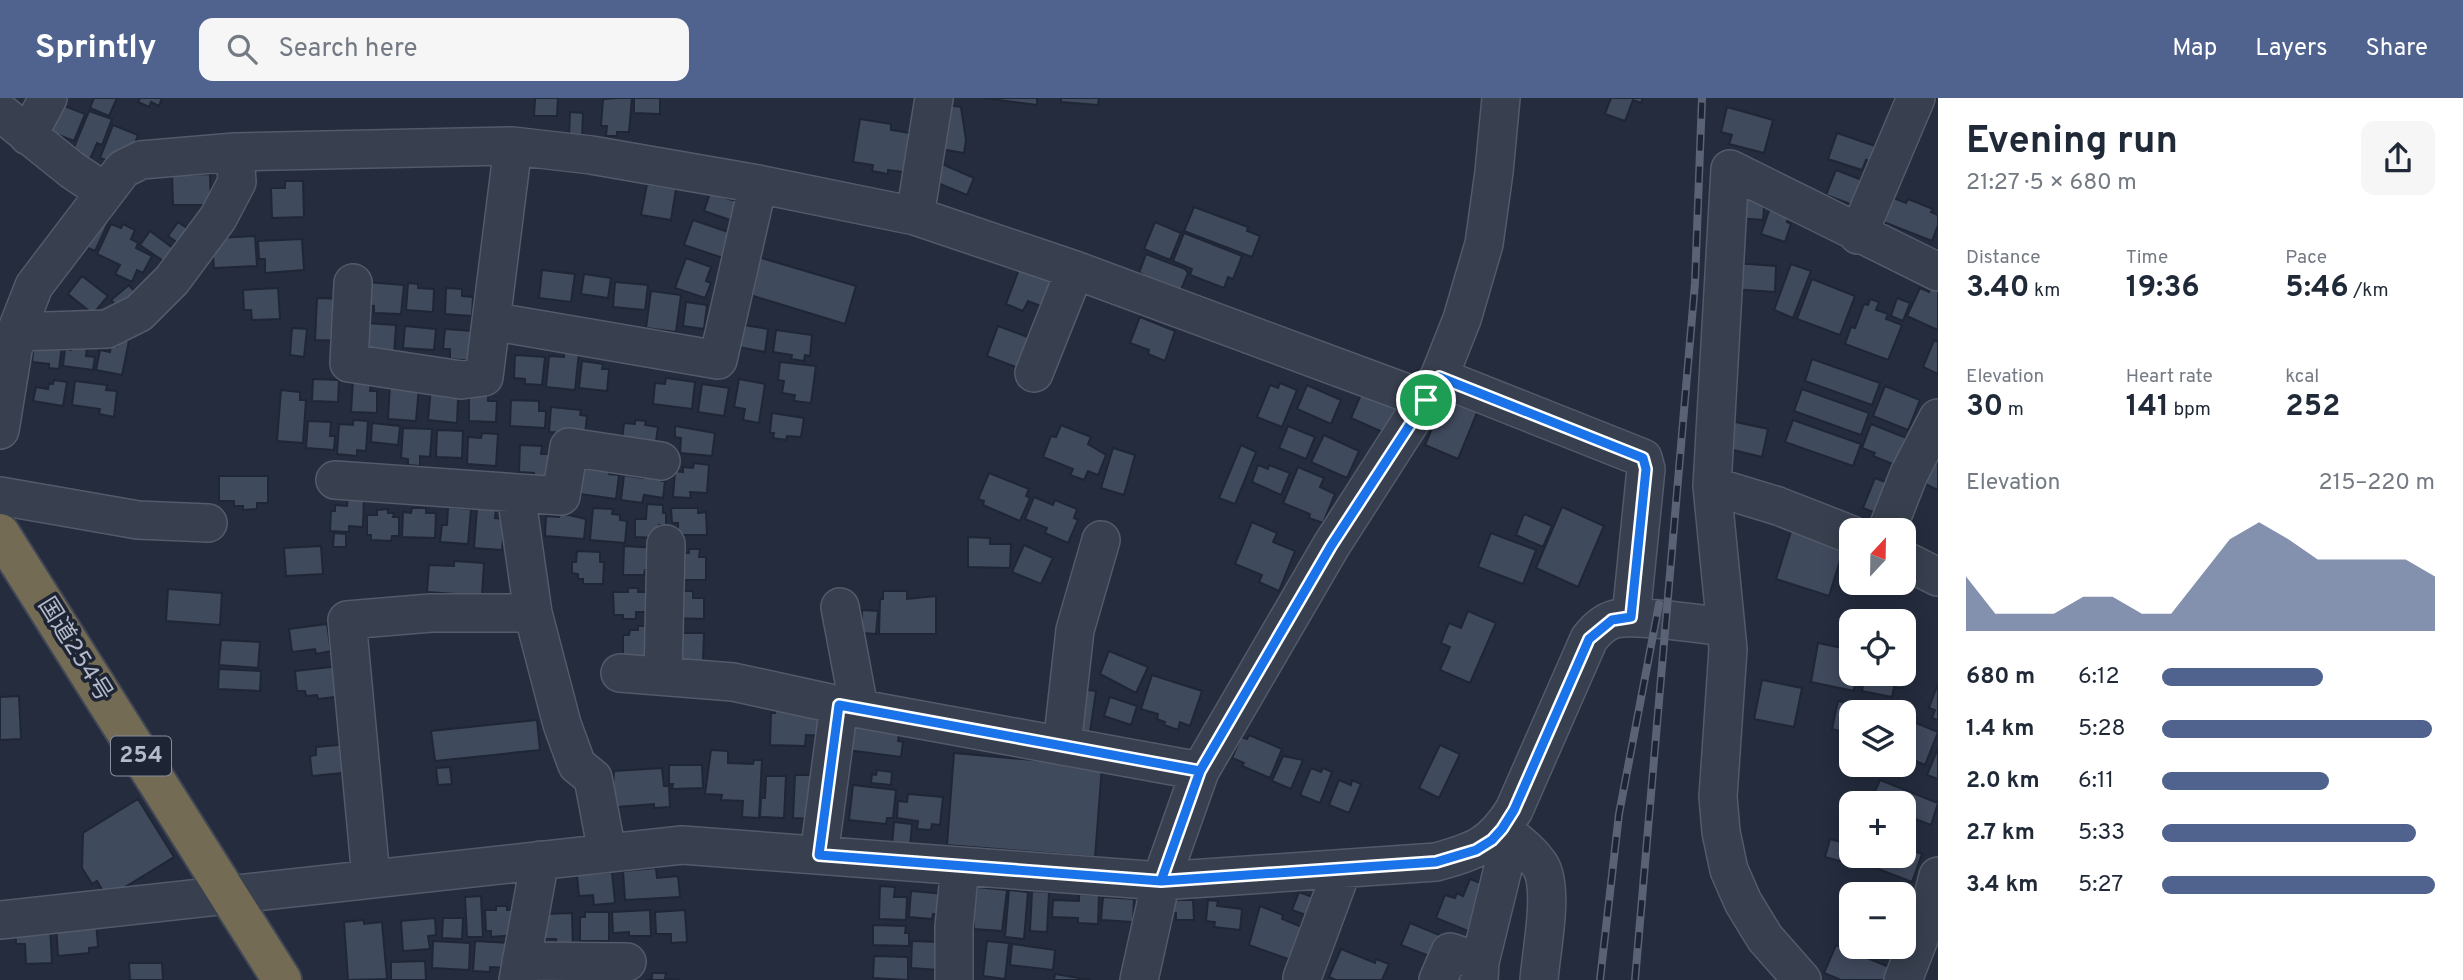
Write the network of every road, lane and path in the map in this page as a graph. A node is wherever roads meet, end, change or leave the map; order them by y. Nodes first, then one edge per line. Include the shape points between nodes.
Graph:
1 (48, 98) edge
2 (934, 98) edge
3 (1501, 98) edge
4 (1917, 98) edge
5 (1938, 103) edge
6 (0, 111) edge
7 (28, 136) junction
8 (513, 146) junction
9 (235, 152) junction
10 (758, 184) junction
11 (104, 192) junction
12 (915, 216) junction
13 (1858, 235) junction
14 (1075, 270) junction
15 (1938, 272) edge
16 (353, 283) dead end
17 (491, 321) junction
18 (16, 332) junction
19 (1034, 373) dead end
20 (1433, 388) junction
21 (1938, 418) edge
22 (0, 430) edge
23 (661, 461) dead end
24 (335, 480) dead end
25 (1712, 486) junction
26 (516, 494) junction
27 (0, 496) edge
28 (1892, 518) edge
29 (208, 523) dead end
30 (1839, 530) edge
31 (0, 533) edge
32 (1101, 540) dead end
33 (666, 544) dead end
34 (1916, 566) edge
35 (1938, 577) edge
36 (841, 607) dead end
37 (533, 613) junction
38 (1631, 617) junction
39 (1725, 627) junction
40 (620, 673) dead end
41 (663, 676) junction
42 (849, 707) junction
43 (1062, 746) junction
44 (1200, 771) junction
45 (1502, 829) junction
46 (607, 852) junction
47 (819, 855) junction
48 (540, 859) junction
49 (960, 866) junction
50 (1342, 870) junction
51 (1938, 876) edge
52 (371, 878) junction
53 (1161, 881) junction
54 (227, 895) junction
55 (0, 920) edge
56 (627, 962) dead end
57 (520, 971) edge
58 (1479, 971) edge
59 (1302, 978) dead end
60 (282, 980) edge
61 (954, 980) edge
62 (1139, 980) edge
63 (1438, 980) edge
64 (1539, 980) edge
65 (1802, 980) edge
66 (1903, 980) edge

1 - 7 street
2 - 12 street
3 - 20 street via 1484,244 1462,319
4 - 5 street
4 - 13 street
6 - 7 street
7 - 11 street
8 - 9 street
8 - 10 street
8 - 17 street
9 - 11 street via 141,160 123,169
9 - 18 street via 237,182 218,218 172,280 139,313 107,329
10 - 12 street
10 - 17 street via 718,360
11 - 18 street via 34,286
12 - 14 street
13 - 15 street
13 - 25 street via 1730,169
14 - 19 street
14 - 20 street
16 - 17 street via 349,363 461,380 484,377
18 - 22 street
20 - 38 street via 1643,458 1646,469
20 - 44 street via 1331,546
21 - 28 street
23 - 26 street via 569,447 561,496
24 - 26 street
25 - 30 street
25 - 39 street
26 - 37 street
27 - 29 street via 138,520
31 - 54 highway, 国道254号 / 254
32 - 43 street via 1075,630
33 - 41 street
34 - 35 street
36 - 42 street
37 - 46 street via 562,724 578,765 593,778
37 - 52 street via 431,613 347,620
38 - 39 street
38 - 45 street via 1612,620 1589,639
39 - 65 street via 1721,832 1743,902 1765,938
40 - 41 street
41 - 42 street via 733,682
42 - 43 street
42 - 47 street
43 - 44 street
44 - 53 street
45 - 50 street via 1476,850 1436,862
45 - 58 street via 1506,856
45 - 64 street via 1530,853 1544,875
46 - 47 street via 682,845
46 - 48 street
47 - 49 street
48 - 52 street
48 - 57 street
49 - 53 street
49 - 61 street
50 - 53 street
50 - 59 street
51 - 66 street
52 - 54 street
53 - 62 street
54 - 55 street
54 - 60 highway, 国道254号 / 254
56 - 57 street
58 - 63 street via 1450,952

